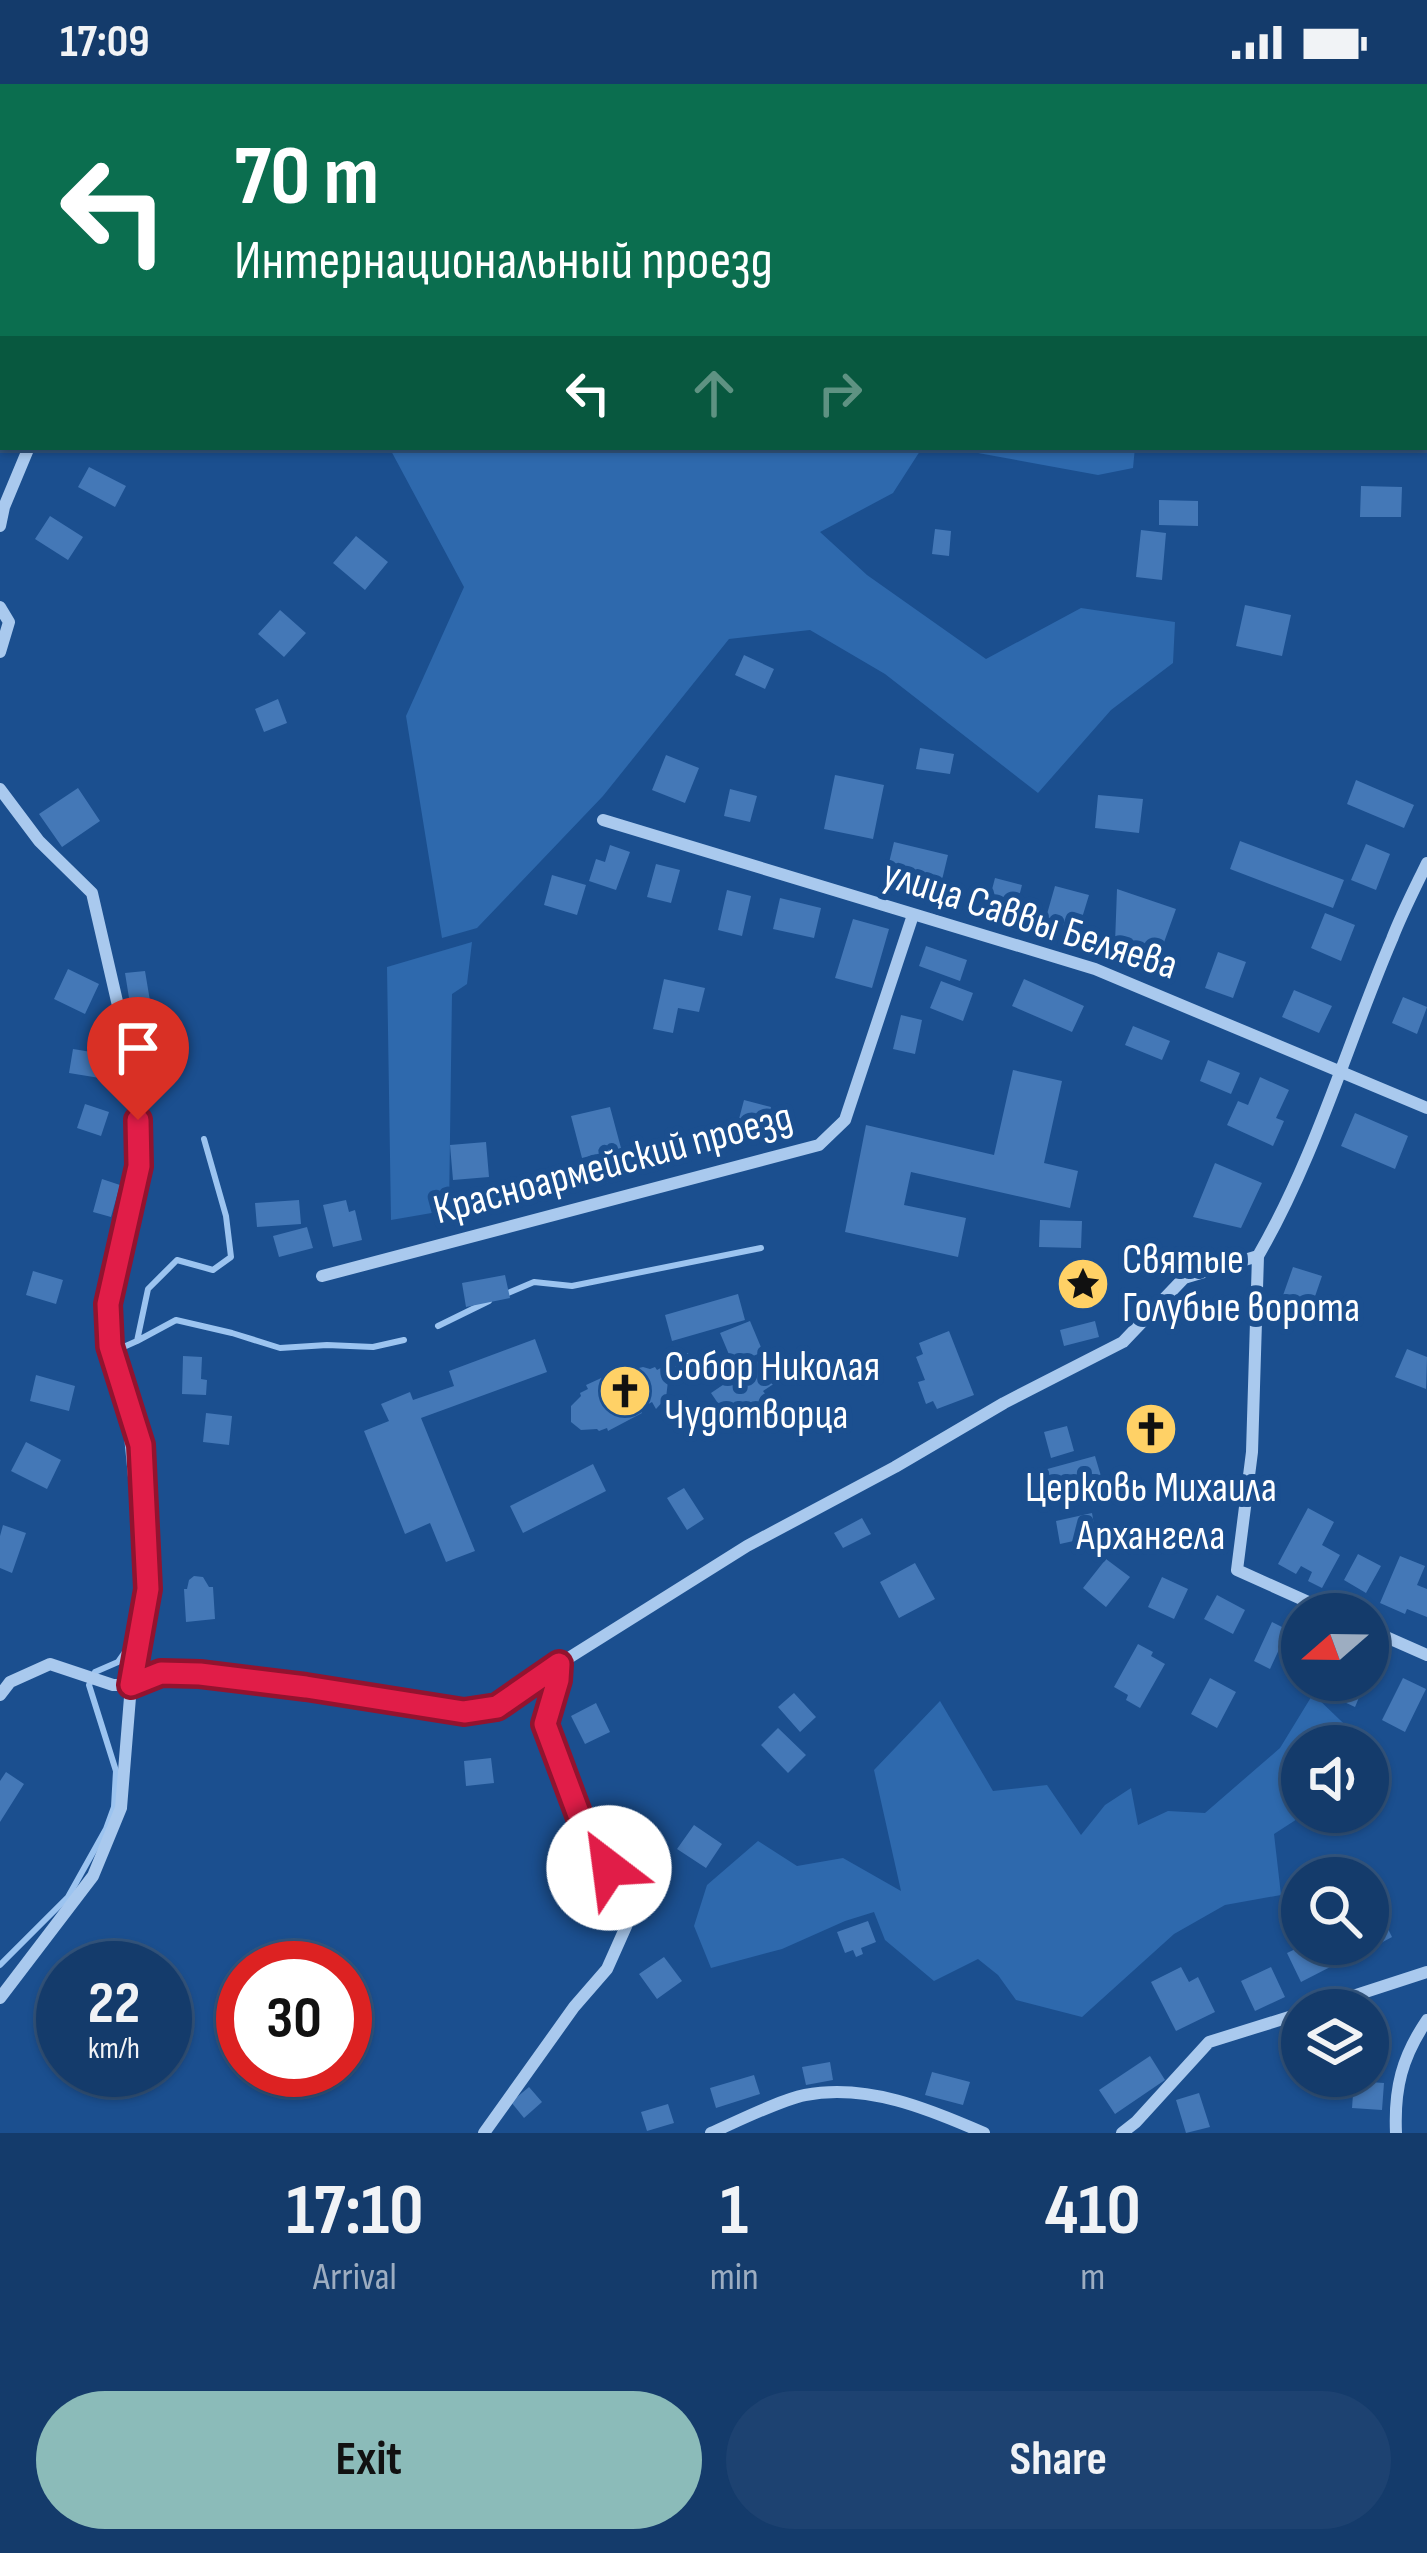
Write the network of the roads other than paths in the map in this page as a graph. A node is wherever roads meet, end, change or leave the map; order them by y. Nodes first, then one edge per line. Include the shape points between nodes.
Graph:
1 (28, 450) edge
2 (0, 526) edge
3 (0, 607) edge
4 (0, 652) edge
5 (0, 789) edge
6 (603, 820) dead end
7 (1427, 862) edge
8 (913, 915) junction
9 (1341, 1072) junction
10 (1427, 1108) edge
11 (1258, 1256) junction
12 (322, 1276) dead end
13 (1288, 1593) edge
14 (1389, 1638) edge
15 (1427, 1655) edge
16 (559, 1664) junction
17 (131, 1685) junction
18 (0, 1695) edge
19 (1427, 1972) edge
20 (1374, 1989) edge
21 (0, 1998) edge
22 (1281, 2019) edge
23 (1427, 2020) edge
24 (484, 2133) edge
25 (711, 2133) edge
26 (984, 2133) edge
27 (1122, 2133) edge
28 (1396, 2133) edge

1 - 2 street
3 - 4 street via 9,622
5 - 17 street via 92,893 134,1075 139,1166 108,1304 110,1346 141,1445 148,1589
6 - 8 street, улица Саввы Беляева
7 - 9 street
8 - 9 street, улица Саввы Беляева via 1096,969
8 - 12 street, Красноармейский проезд via 845,1120 819,1144
9 - 10 street, улица Саввы Беляева
9 - 11 street
11 - 13 street via 1252,1452 1237,1570
11 - 16 street via 1184,1278 1123,1342 747,1546
14 - 15 street
16 - 17 street via 497,1707 464,1712 200,1674 161,1673
16 - 24 street via 545,1724 583,1826 632,1913 607,1969
17 - 18 street via 50,1664
17 - 21 street via 122,1808 93,1876
19 - 20 street
22 - 27 street via 1209,2042
23 - 28 street via 1404,2056
25 - 26 street via 804,2095 858,2092

